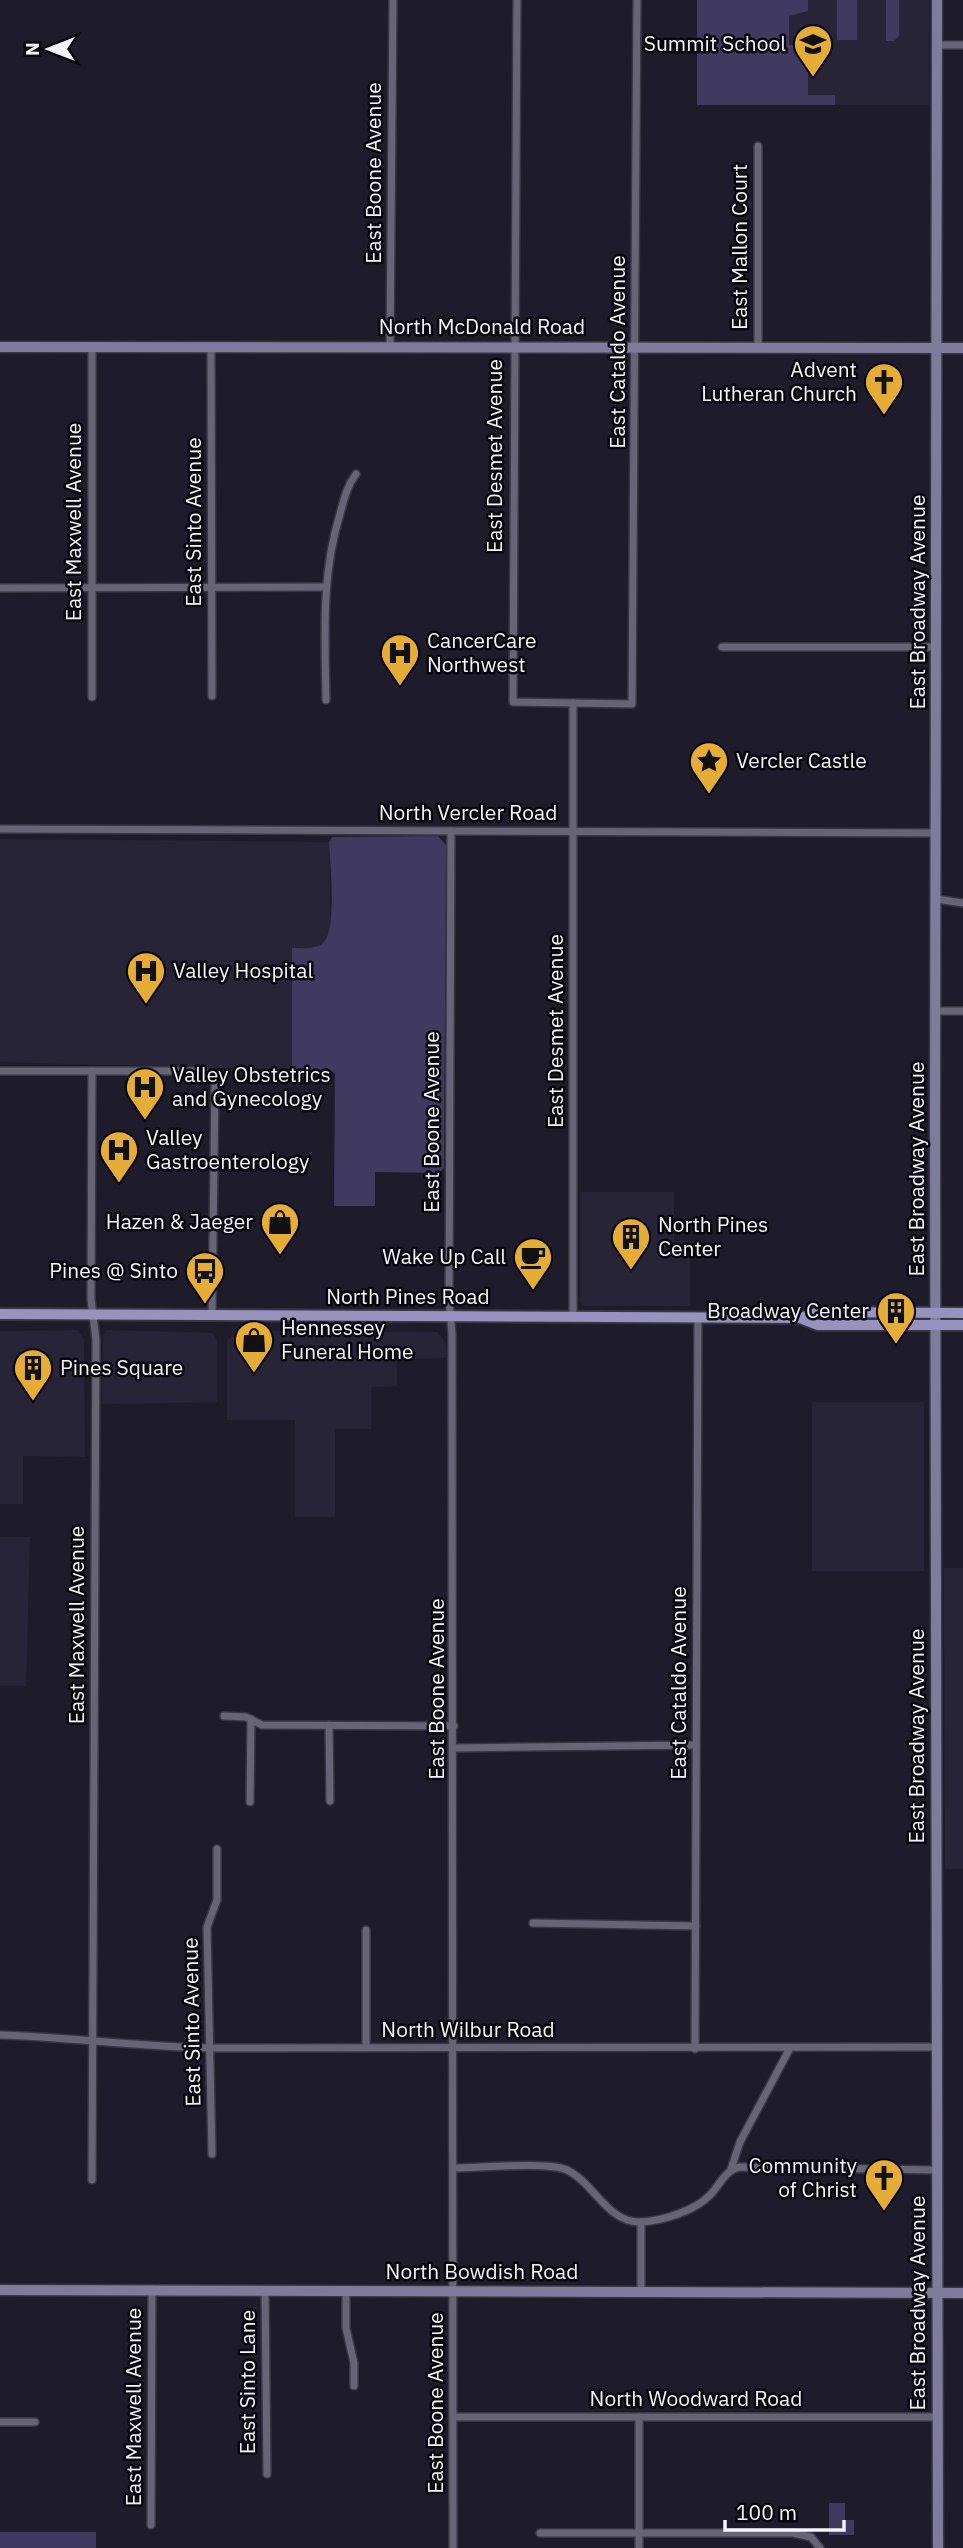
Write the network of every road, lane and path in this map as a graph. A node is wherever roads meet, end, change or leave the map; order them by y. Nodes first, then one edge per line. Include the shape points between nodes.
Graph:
1 (393, 0) edge
2 (517, 0) edge
3 (637, 0) edge
4 (937, 0) edge
5 (937, 45) junction
6 (963, 45) edge
7 (758, 145) dead end
8 (390, 346) junction
9 (637, 346) junction
10 (92, 347) junction
11 (513, 347) junction
12 (0, 348) edge
13 (211, 348) junction
14 (758, 348) junction
15 (937, 348) junction
16 (963, 348) edge
17 (356, 474) dead end
18 (325, 587) junction
19 (92, 588) junction
20 (212, 588) junction
21 (0, 589) edge
22 (722, 647) dead end
23 (937, 647) junction
24 (212, 696) dead end
25 (92, 697) dead end
26 (327, 700) dead end
27 (573, 703) junction
28 (0, 829) edge
29 (573, 830) junction
30 (451, 831) junction
31 (936, 833) junction
32 (936, 899) junction
33 (963, 902) edge
34 (936, 1011) junction
35 (963, 1011) edge
36 (0, 1071) edge
37 (92, 1071) junction
38 (936, 1313) junction
39 (963, 1313) edge
40 (93, 1315) junction
41 (212, 1316) junction
42 (450, 1316) junction
43 (0, 1317) edge
44 (573, 1318) junction
45 (698, 1318) junction
46 (800, 1318) junction
47 (936, 1325) junction
48 (963, 1325) edge
49 (224, 1716) dead end
50 (251, 1719) junction
51 (329, 1725) junction
52 (454, 1726) junction
53 (696, 1745) junction
54 (454, 1748) junction
55 (330, 1801) dead end
56 (250, 1802) dead end
57 (216, 1849) dead end
58 (533, 1923) dead end
59 (695, 1926) junction
60 (366, 1930) dead end
61 (0, 2035) edge
62 (92, 2042) junction
63 (454, 2047) junction
64 (936, 2047) junction
65 (210, 2048) junction
66 (366, 2048) junction
67 (790, 2048) junction
68 (695, 2049) junction
69 (212, 2154) dead end
70 (454, 2168) junction
71 (731, 2169) junction
72 (936, 2170) junction
73 (92, 2180) dead end
74 (641, 2222) junction
75 (152, 2289) junction
76 (0, 2290) edge
77 (265, 2290) junction
78 (346, 2290) junction
79 (454, 2291) junction
80 (641, 2291) junction
81 (936, 2293) junction
82 (963, 2293) edge
83 (354, 2386) dead end
84 (454, 2417) junction
85 (639, 2417) junction
86 (937, 2417) junction
87 (0, 2422) edge
88 (35, 2422) dead end
89 (267, 2474) dead end
90 (151, 2525) dead end
91 (540, 2533) dead end
92 (639, 2533) junction
93 (453, 2548) edge
94 (639, 2548) edge
95 (820, 2548) edge
96 (938, 2548) edge

1 - 8 street, East Boone Avenue
2 - 11 street, East Desmet Avenue
3 - 9 street, East Cataldo Avenue
4 - 5 main road, East Broadway Avenue
5 - 6 street
5 - 15 main road, East Broadway Avenue
7 - 14 street, East Mallon Court
8 - 11 main road, North McDonald Road
8 - 13 main road, North McDonald Road
9 - 11 main road, North McDonald Road
9 - 14 main road, North McDonald Road
9 - 27 street, East Cataldo Avenue via 632,704
10 - 12 main road, North McDonald Road
10 - 13 main road, North McDonald Road
10 - 19 street, East Maxwell Avenue
11 - 27 street, East Desmet Avenue via 513,702
13 - 20 street, East Sinto Avenue
14 - 15 main road, North McDonald Road
15 - 16 main road, North McDonald Road
15 - 23 main road, East Broadway Avenue
17 - 18 street via 333,535
18 - 20 street
18 - 26 street
19 - 20 street
19 - 21 street
19 - 25 street, East Maxwell Avenue
20 - 24 street, East Sinto Avenue
22 - 23 street
23 - 31 main road, East Broadway Avenue
27 - 29 street, East Desmet Avenue
28 - 30 street, North Vercler Road
29 - 30 street, North Vercler Road
29 - 31 street, North Vercler Road
29 - 44 street, East Desmet Avenue
30 - 42 street, East Boone Avenue
31 - 32 main road, East Broadway Avenue
32 - 33 street
32 - 34 main road, East Broadway Avenue
34 - 35 street
34 - 38 main road, East Broadway Avenue
36 - 37 street
37 - 40 street, East Maxwell Avenue
37 - 41 street via 201,1071 210,1074 215,1084
38 - 39 main road, North Pines Road
38 - 46 main road, North Pines Road via 819,1312
38 - 47 main road, East Broadway Avenue
40 - 41 main road, North Pines Road
40 - 43 main road, North Pines Road
40 - 62 street, East Maxwell Avenue
41 - 42 main road, North Pines Road
42 - 44 main road, North Pines Road
42 - 52 street, East Boone Avenue
44 - 45 main road, North Pines Road
45 - 46 main road, North Pines Road
45 - 53 street, East Cataldo Avenue
46 - 47 main road, North Pines Road via 818,1325
47 - 48 main road, North Pines Road
47 - 64 main road, East Broadway Avenue
49 - 50 street
50 - 51 street via 262,1725
50 - 56 street
51 - 52 street
51 - 55 street
52 - 54 street, East Boone Avenue
53 - 54 street
53 - 59 street, East Cataldo Avenue
54 - 63 street, East Boone Avenue
57 - 65 street, East Sinto Avenue via 217,1900 207,1927
58 - 59 street
59 - 68 street, East Cataldo Avenue
60 - 66 street
61 - 62 street, North Wilbur Road
62 - 65 street, North Wilbur Road
62 - 73 street, East Maxwell Avenue
63 - 66 street, North Wilbur Road
63 - 68 street, North Wilbur Road
63 - 70 street, East Boone Avenue
64 - 67 street, North Wilbur Road
64 - 72 main road, East Broadway Avenue
65 - 66 street, North Wilbur Road
65 - 69 street, East Sinto Avenue
67 - 68 street, North Wilbur Road
67 - 71 street via 740,2142
70 - 74 street via 558,2167 575,2175 622,2218
70 - 79 street, East Boone Avenue
71 - 72 street
71 - 74 street via 709,2197 682,2212
72 - 81 main road, East Broadway Avenue
74 - 80 street
75 - 76 main road, North Bowdish Road
75 - 77 main road, North Bowdish Road
75 - 90 street, East Maxwell Avenue
77 - 78 main road, North Bowdish Road
77 - 89 street, East Sinto Lane
78 - 79 main road, North Bowdish Road
78 - 83 street
79 - 80 main road, North Bowdish Road
79 - 84 street, East Boone Avenue
80 - 81 main road, North Bowdish Road
81 - 82 main road, North Bowdish Road
81 - 86 main road, East Broadway Avenue
84 - 85 street, North Woodward Road
84 - 93 street, East Boone Avenue
85 - 86 street, North Woodward Road
85 - 92 street
86 - 96 main road, East Broadway Avenue
87 - 88 street
91 - 92 street
92 - 94 street
92 - 95 street via 793,2533 811,2537

